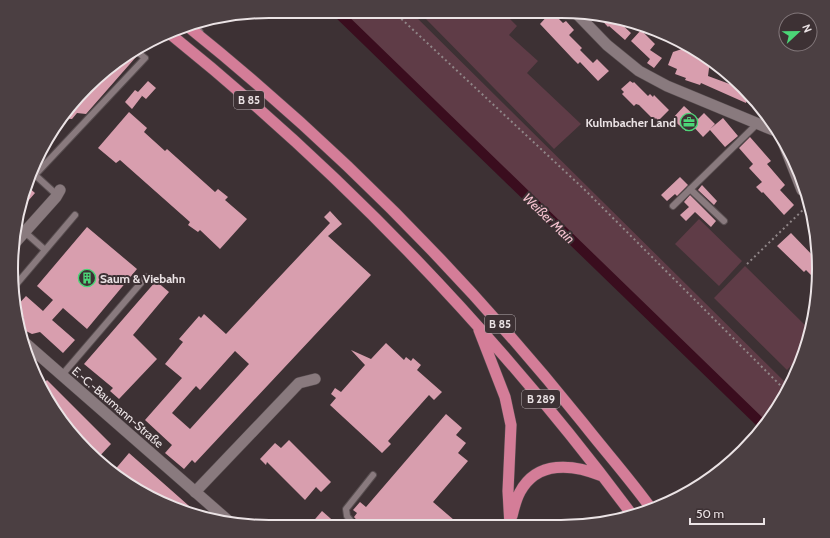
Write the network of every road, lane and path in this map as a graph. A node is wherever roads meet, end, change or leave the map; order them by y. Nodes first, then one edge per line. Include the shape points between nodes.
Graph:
1 (400, 18) edge
2 (582, 19) edge
3 (198, 29) edge
4 (192, 30) edge
5 (174, 37) edge
6 (205, 40) junction
7 (140, 54) edge
8 (758, 123) junction
9 (768, 128) edge
10 (37, 173) edge
11 (36, 176) edge
12 (690, 189) junction
13 (58, 192) joint
14 (673, 206) dead end
15 (804, 209) edge
16 (75, 215) dead end
17 (724, 221) dead end
18 (21, 229) edge
19 (45, 250) junction
20 (747, 264) dead end
21 (146, 277) dead end
22 (19, 281) edge
23 (476, 322) junction
24 (30, 348) edge
25 (62, 375) junction
26 (315, 379) dead end
27 (782, 387) edge
28 (373, 475) dead end
29 (604, 477) junction
30 (195, 492) junction
31 (648, 505) edge
32 (629, 510) edge
33 (222, 515) edge
34 (350, 520) edge
35 (509, 520) edge
36 (511, 520) edge

1 - 27 path via 586,191
2 - 8 street via 607,45 640,71 667,86
3 - 6 lane
4 - 6 highway, B 85
5 - 23 highway, B 85 via 326,170 405,247
6 - 31 highway, B 85 via 335,154 408,224 535,362
7 - 10 lane via 145,58
8 - 9 street
8 - 12 lane
11 - 13 lane
12 - 14 lane
12 - 17 lane
13 - 18 street
15 - 20 path
16 - 19 lane
18 - 19 lane
19 - 22 lane
21 - 25 lane
23 - 29 highway, B 289
23 - 35 highway via 505,397 511,425
24 - 25 street, E.-C.-Baumann-Straße
25 - 30 street, E.-C.-Baumann-Straße
26 - 30 street via 299,383
28 - 34 lane via 346,509
29 - 32 highway, B 289
29 - 36 highway via 570,466 553,467 536,474 519,493
30 - 33 street, E.-C.-Baumann-Straße

